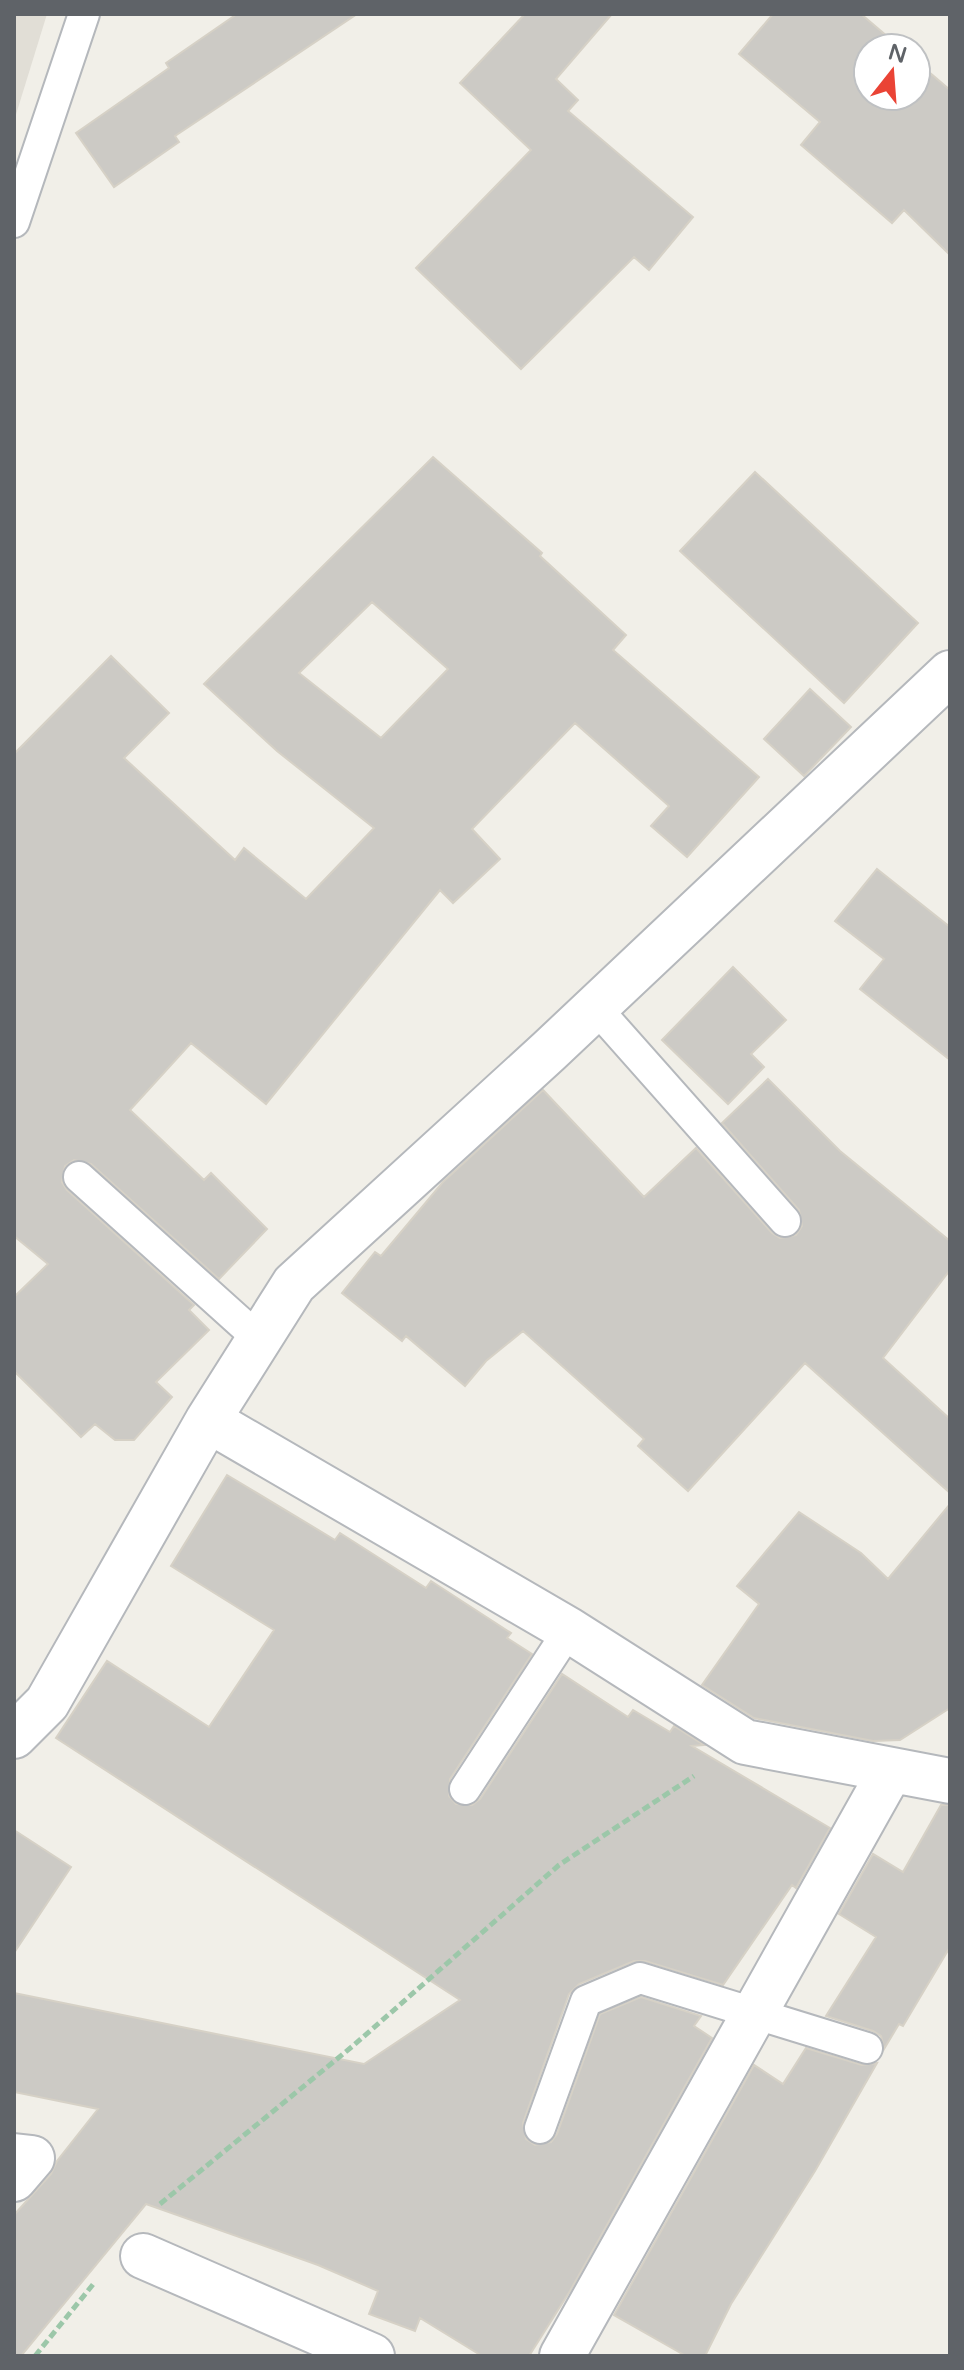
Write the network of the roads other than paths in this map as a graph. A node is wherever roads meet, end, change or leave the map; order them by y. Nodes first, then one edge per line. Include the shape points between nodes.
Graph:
1 (84, 14) edge
2 (14, 222) edge
3 (950, 673) edge
4 (596, 1008) junction
5 (79, 1177) dead end
6 (785, 1221) dead end
7 (259, 1339) junction
8 (208, 1420) junction
9 (569, 1630) junction
10 (14, 1736) edge
11 (891, 1770) junction
12 (950, 1781) edge
13 (465, 1789) dead end
14 (755, 2012) junction
15 (867, 2048) dead end
16 (540, 2128) dead end
17 (14, 2156) edge
18 (14, 2179) edge
19 (124, 2262) road end
20 (372, 2356) edge
21 (562, 2356) edge

1 - 2 lane
3 - 4 street
4 - 6 lane
4 - 7 street via 294,1284
5 - 7 lane
7 - 8 street
8 - 9 street
8 - 10 street via 47,1703
9 - 11 street via 745,1742
9 - 13 lane
11 - 12 street
11 - 14 street
14 - 15 lane
14 - 16 lane via 640,1978 586,2001
14 - 21 street
17 - 18 street via 32,2158
19 - 20 street

